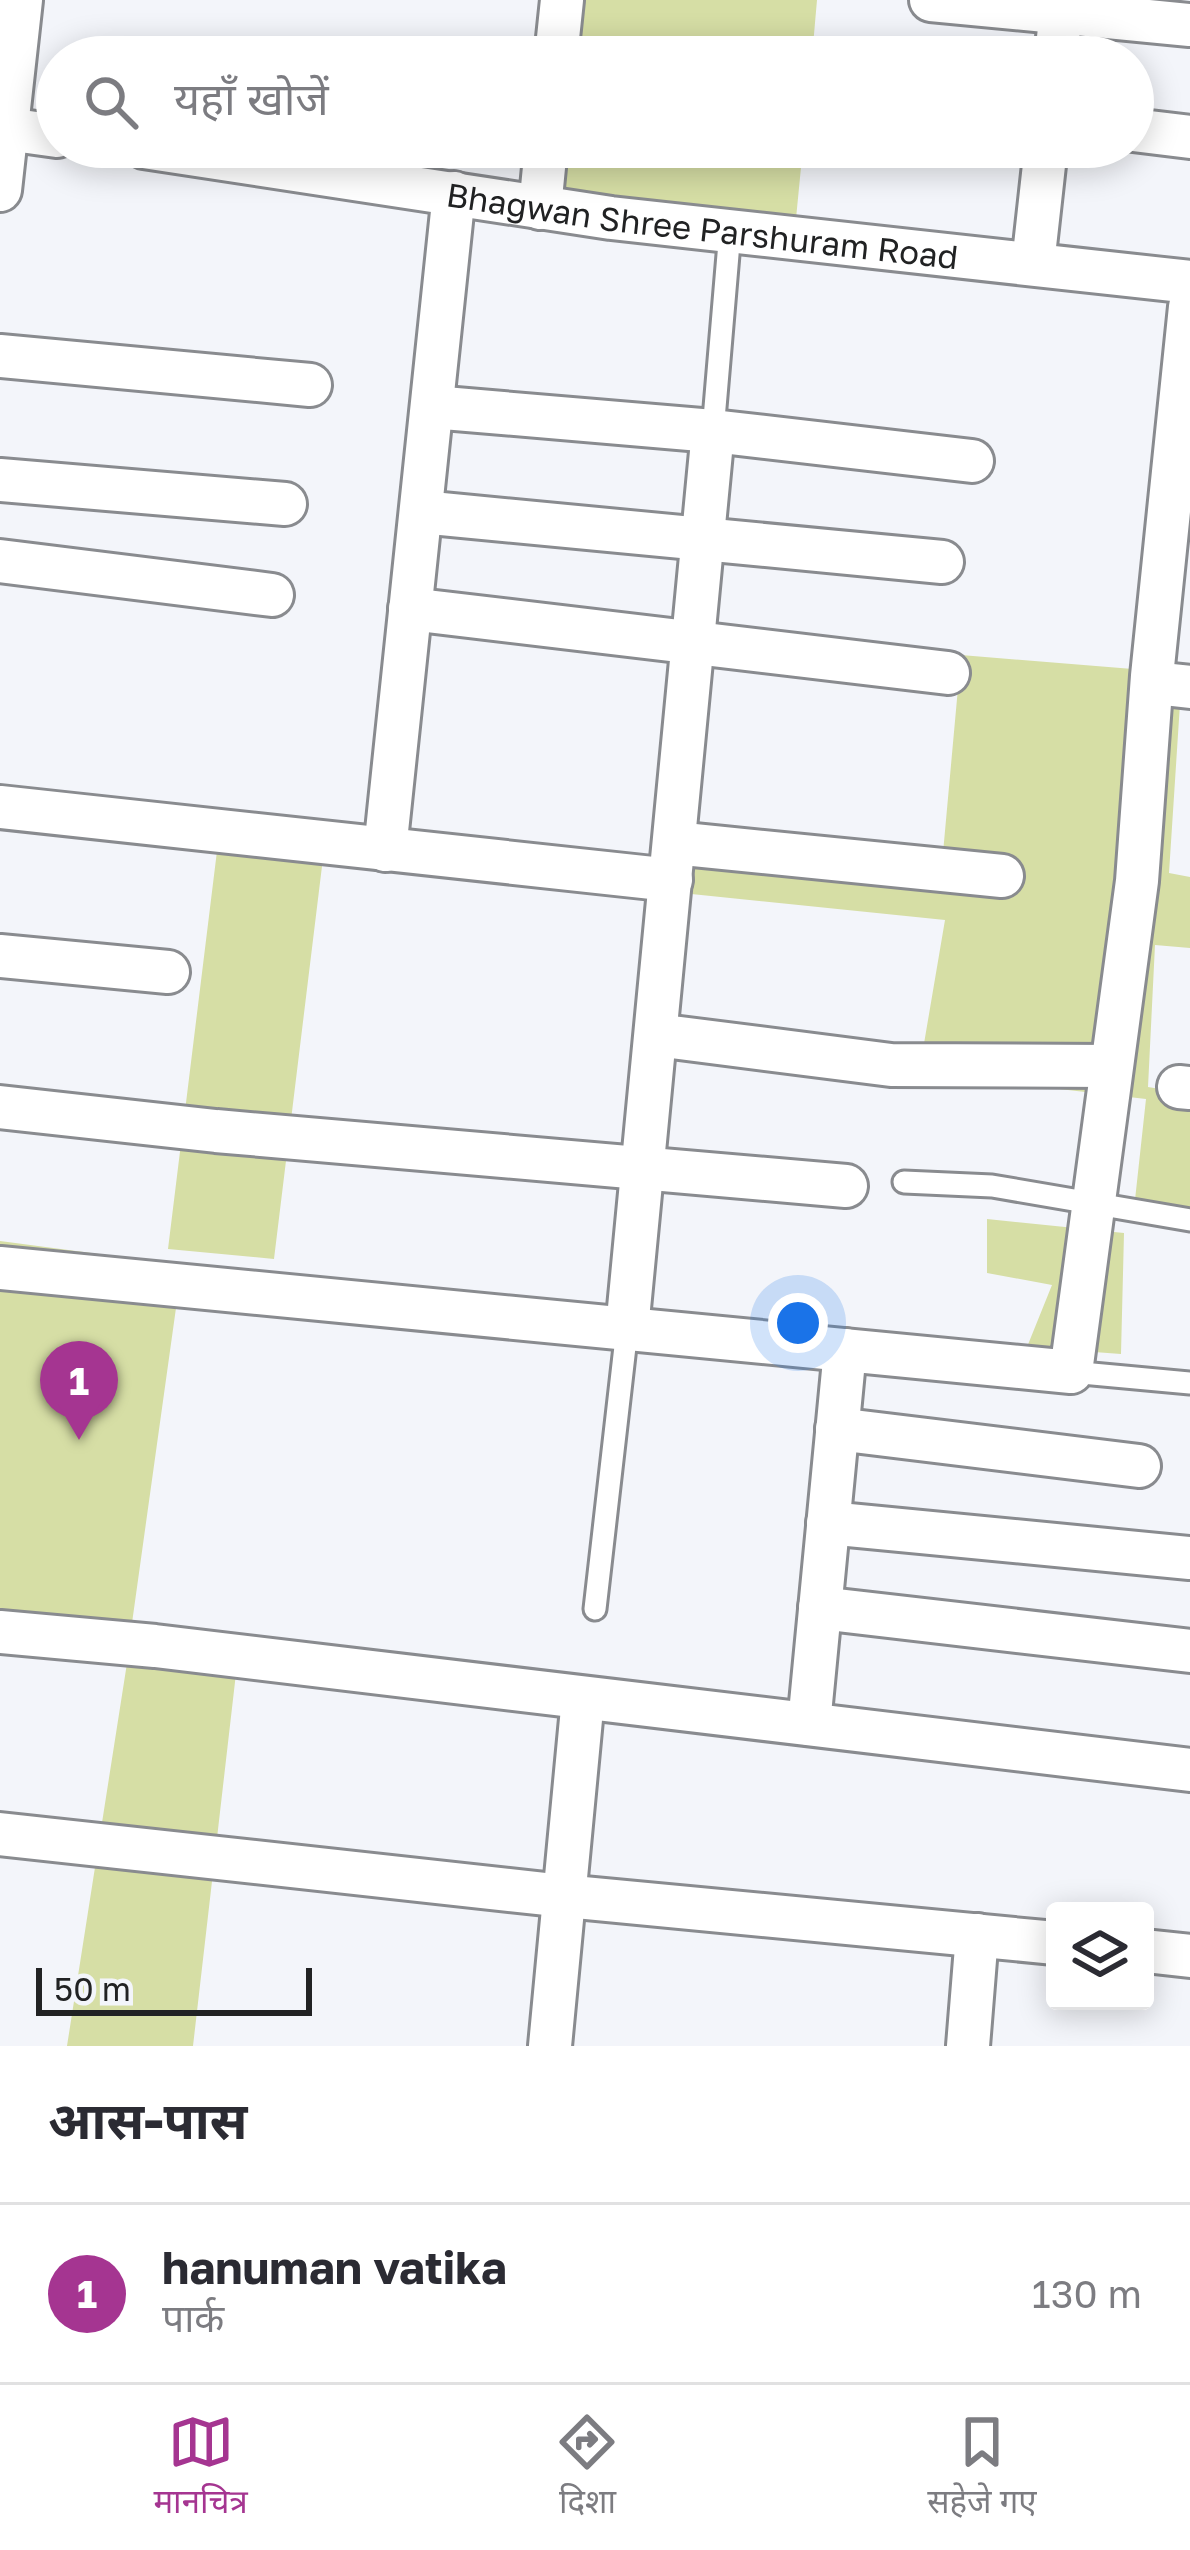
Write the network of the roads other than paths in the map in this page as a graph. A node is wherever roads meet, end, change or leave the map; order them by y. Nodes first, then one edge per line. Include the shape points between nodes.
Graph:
1 (21, 0) edge
2 (562, 0) edge
3 (931, 0) edge
4 (1061, 6) edge
5 (1190, 25) edge
6 (558, 36) edge
7 (1058, 36) edge
8 (4, 129) edge
9 (36, 133) edge
10 (1154, 133) edge
11 (1190, 137) edge
12 (286, 168) edge
13 (545, 168) edge
14 (1044, 168) edge
15 (0, 190) edge
16 (454, 193) junction
17 (540, 208) junction
18 (730, 231) junction
19 (1033, 264) junction
20 (1190, 282) edge
21 (1190, 308) edge
22 (0, 356) edge
23 (310, 385) dead end
24 (432, 407) junction
25 (713, 431) junction
26 (972, 461) dead end
27 (0, 480) edge
28 (1181, 487) edge
29 (285, 503) dead end
30 (421, 512) junction
31 (702, 542) junction
32 (0, 561) edge
33 (941, 562) dead end
34 (272, 595) dead end
35 (410, 609) junction
36 (693, 643) junction
37 (948, 673) dead end
38 (1172, 685) edge
39 (0, 808) edge
40 (386, 850) junction
41 (672, 861) junction
42 (1002, 876) dead end
43 (0, 956) edge
44 (168, 972) dead end
45 (656, 1035) junction
46 (1111, 1066) junction
47 (0, 1107) edge
48 (644, 1169) junction
49 (904, 1182) dead end
50 (846, 1186) dead end
51 (1092, 1206) junction
52 (1190, 1220) edge
53 (0, 1268) edge
54 (627, 1329) junction
55 (844, 1350) junction
56 (1071, 1372) junction
57 (1190, 1384) edge
58 (837, 1429) junction
59 (1139, 1466) dead end
60 (828, 1523) junction
61 (1190, 1558) edge
62 (820, 1608) junction
63 (595, 1609) dead end
64 (0, 1632) edge
65 (1190, 1651) edge
66 (583, 1698) junction
67 (809, 1724) junction
68 (1190, 1770) edge
69 (0, 1834) edge
70 (564, 1896) junction
71 (977, 1935) junction
72 (1046, 1942) edge
73 (1154, 1953) edge
74 (1190, 1956) edge
75 (550, 2046) edge
76 (968, 2046) edge

1 - 8 street
2 - 6 street
3 - 4 street
4 - 5 street
4 - 7 street
8 - 9 street
8 - 15 street
10 - 11 street
12 - 16 street, Bhagwan Shree Parshuram Road
13 - 17 street
14 - 19 street
16 - 17 street, Bhagwan Shree Parshuram Road
16 - 24 street
17 - 18 street, Bhagwan Shree Parshuram Road
18 - 19 street, Bhagwan Shree Parshuram Road
18 - 25 lane
19 - 20 street, Bhagwan Shree Parshuram Road
21 - 28 street
22 - 23 street
24 - 25 street
24 - 30 street
25 - 26 street
25 - 31 street
27 - 29 street
28 - 38 street
30 - 31 street
30 - 35 street
31 - 33 street
31 - 36 street
32 - 34 street
35 - 36 street
35 - 40 street
36 - 37 street
36 - 41 street
38 - 46 street
39 - 40 street
40 - 41 street
41 - 42 street
41 - 45 street
43 - 44 street
45 - 46 street via 891,1065
45 - 48 street
46 - 51 street
47 - 48 street
48 - 50 street
48 - 54 street
49 - 51 lane via 992,1186
51 - 52 lane
51 - 56 street
53 - 54 street
54 - 55 street
54 - 63 lane
55 - 56 street
55 - 58 street
56 - 57 lane
58 - 59 street
58 - 60 street
60 - 61 street
60 - 62 street
62 - 65 street
62 - 67 street
64 - 66 street
66 - 67 street
66 - 70 street
67 - 68 street
69 - 70 street
70 - 71 street
70 - 75 street
71 - 72 street
71 - 76 street
73 - 74 street

